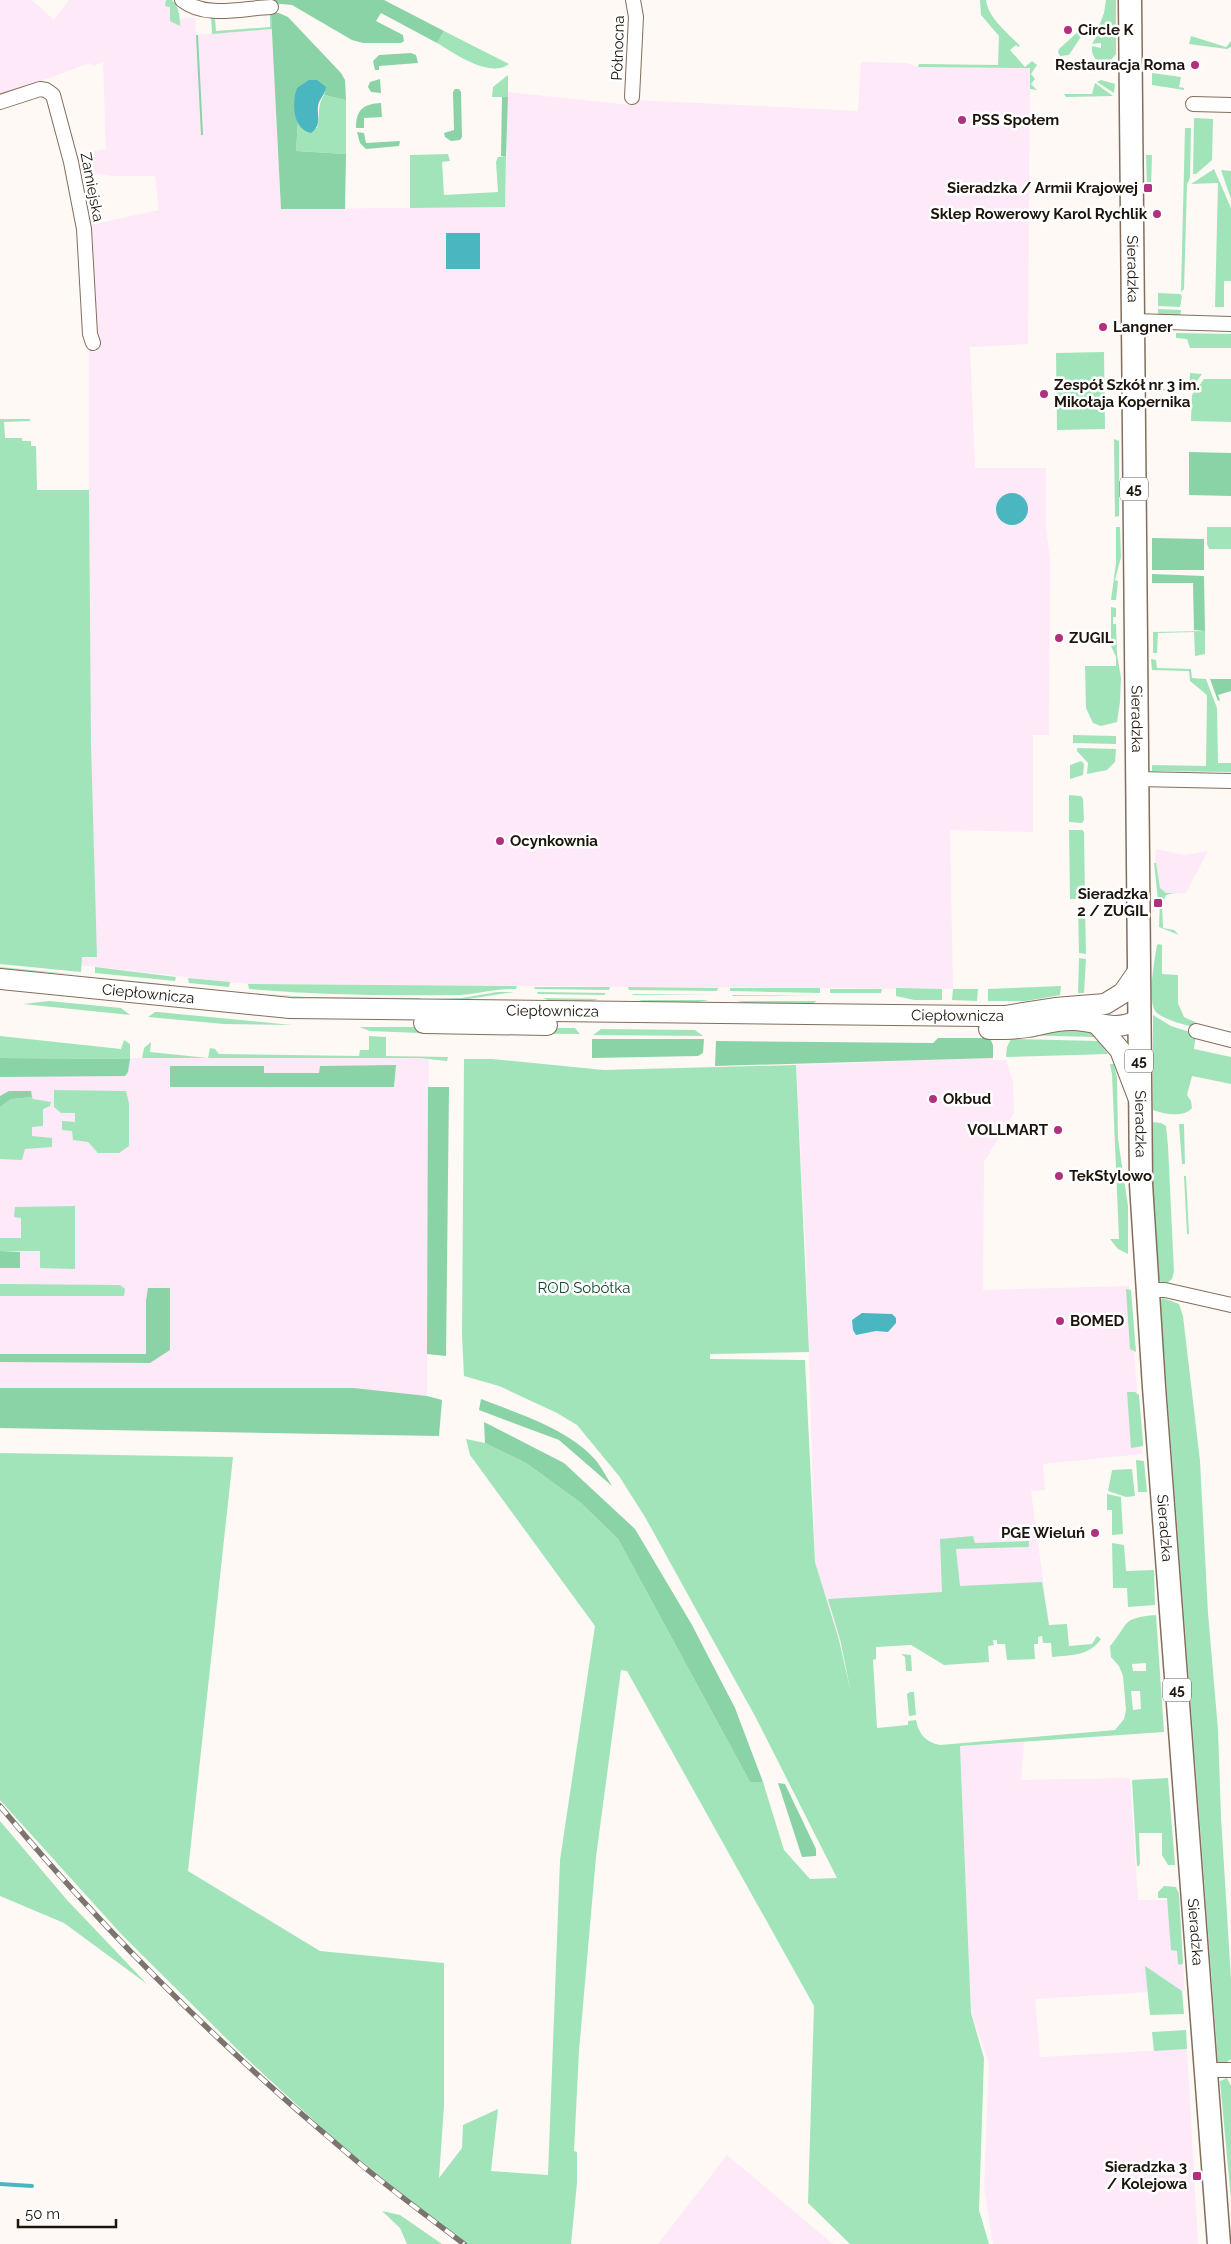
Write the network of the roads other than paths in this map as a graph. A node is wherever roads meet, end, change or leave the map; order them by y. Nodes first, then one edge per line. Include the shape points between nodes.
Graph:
1 (182, 0) edge
2 (633, 0) edge
3 (1130, 0) edge
4 (271, 7) dead end
5 (632, 97) dead end
6 (0, 102) edge
7 (1193, 104) dead end
8 (1231, 105) edge
9 (1132, 321) junction
10 (1231, 324) edge
11 (93, 343) dead end
12 (1137, 779) junction
13 (1231, 781) edge
14 (1139, 970) junction
15 (0, 978) edge
16 (0, 992) edge
17 (1105, 1004) junction
18 (1139, 1020) junction
19 (1098, 1025) junction
20 (1196, 1031) dead end
21 (1231, 1040) edge
22 (1139, 1101) junction
23 (1147, 1290) junction
24 (1231, 1305) edge
25 (1207, 2070) junction
26 (1231, 2070) edge
27 (1219, 2244) edge

1 - 4 street via 205,11
2 - 5 street, Północna via 636,17
3 - 9 main road, Sieradzka / 45
6 - 11 street, Zamiejska via 40,89 53,95 84,229
7 - 8 street
9 - 10 street
9 - 12 main road, Sieradzka / 45
12 - 13 street
12 - 14 main road, Sieradzka / 45
14 - 17 main road via 1122,994
14 - 18 main road, Sieradzka / 45
15 - 17 main road, Ciepłownicza via 262,1006 313,1008 1005,1016
16 - 19 main road, Ciepłownicza via 309,1022 999,1029 1065,1020
17 - 18 main road, Ciepłownicza
18 - 19 main road, Ciepłownicza via 1121,1026
18 - 22 main road, Sieradzka / 45
19 - 22 main road via 1120,1050
20 - 21 street
22 - 23 main road, Sieradzka / 45
23 - 24 street via 1165,1290
23 - 25 main road, Sieradzka / 45
25 - 26 street
25 - 27 main road, Sieradzka / 45

